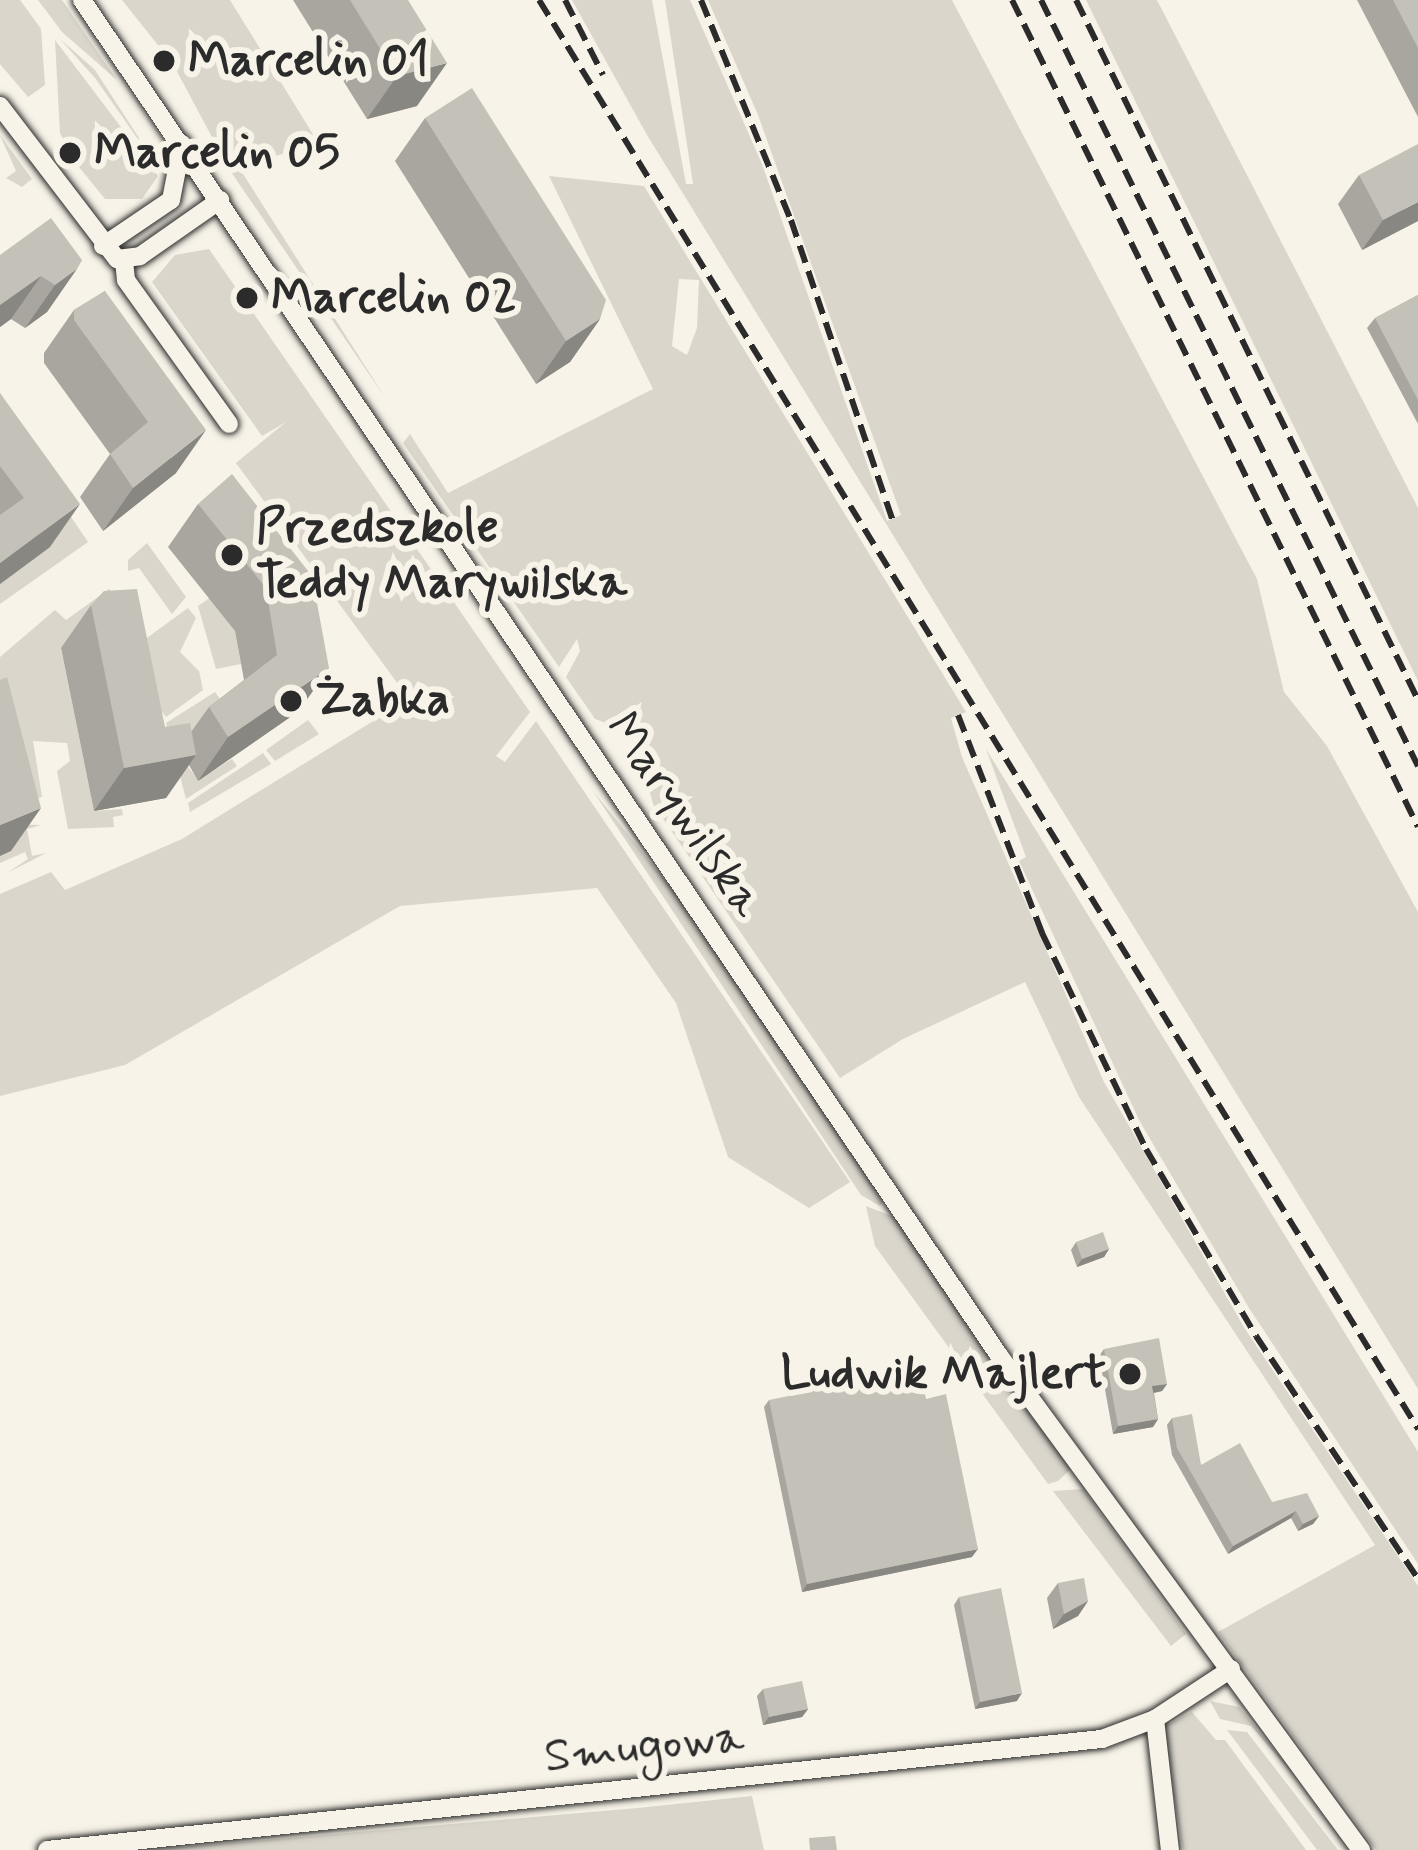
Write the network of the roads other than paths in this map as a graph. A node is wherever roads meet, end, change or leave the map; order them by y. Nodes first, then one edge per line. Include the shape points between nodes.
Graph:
1 (82, 0) edge
2 (0, 106) edge
3 (182, 144) junction
4 (220, 200) junction
5 (104, 246) junction
6 (124, 261) junction
7 (229, 424) dead end
8 (1231, 1669) junction
9 (1155, 1720) junction
10 (47, 1850) edge
11 (1170, 1850) edge
12 (1361, 1850) edge

1 - 3 street, Marywilska
2 - 5 street
3 - 4 street, Marywilska
3 - 5 street via 171,200
4 - 6 street
4 - 8 street, Marywilska via 998,1354
5 - 6 street
6 - 7 street via 126,280
8 - 9 street, Smugowa
8 - 12 street, Marywilska
9 - 10 street, Smugowa via 1102,1738
9 - 11 street

